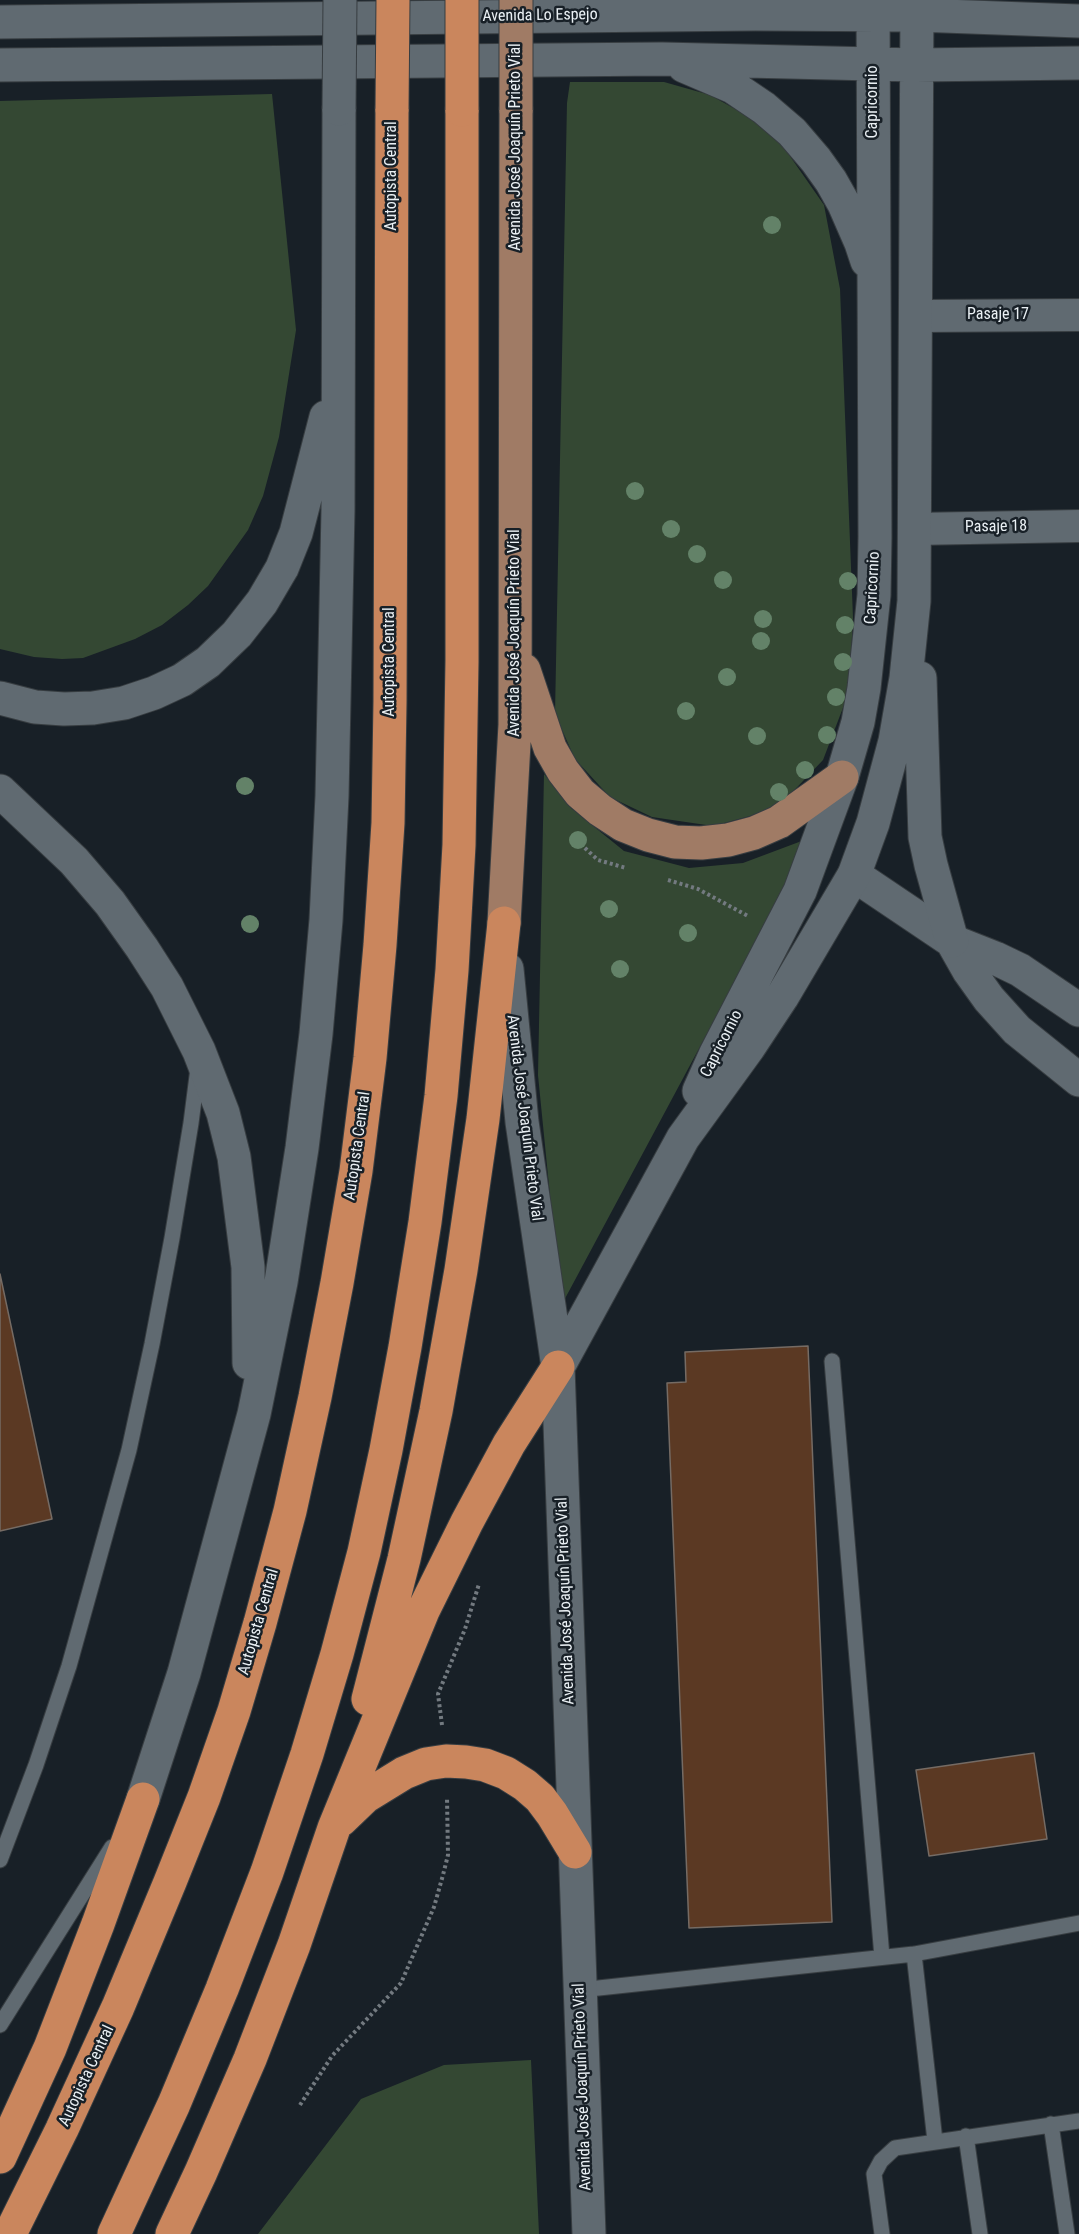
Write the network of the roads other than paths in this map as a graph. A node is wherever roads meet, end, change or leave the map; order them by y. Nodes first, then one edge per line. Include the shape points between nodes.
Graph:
1 (340, 0) edge
2 (393, 0) edge
3 (462, 0) edge
4 (516, 0) edge
5 (769, 7) edge
6 (873, 8) edge
7 (917, 8) edge
8 (1079, 21) edge
9 (0, 22) edge
10 (662, 59) junction
11 (1079, 63) edge
12 (873, 64) junction
13 (916, 64) junction
14 (0, 65) edge
15 (874, 284) junction
16 (1079, 315) edge
17 (916, 316) junction
18 (338, 347) junction
19 (1079, 526) edge
20 (914, 529) junction
21 (914, 602) junction
22 (516, 632) junction
23 (0, 698) edge
24 (842, 777) junction
25 (0, 791) edge
26 (854, 875) junction
27 (792, 909) junction
28 (504, 923) junction
29 (952, 941) junction
30 (1079, 1010) edge
31 (200, 1051) junction
32 (1079, 1080) edge
33 (683, 1138) junction
34 (832, 1361) dead end
35 (558, 1367) junction
36 (241, 1465) junction
37 (143, 1799) junction
38 (334, 1828) junction
39 (575, 1852) junction
40 (0, 1860) edge
41 (1079, 1923) edge
42 (914, 1954) junction
43 (882, 1957) junction
44 (580, 1990) junction
45 (0, 2025) edge
46 (1079, 2121) edge
47 (1051, 2124) junction
48 (966, 2136) junction
49 (935, 2141) junction
50 (0, 2157) edge
51 (10, 2234) edge
52 (114, 2234) edge
53 (171, 2234) edge
54 (589, 2234) edge
55 (882, 2234) edge
56 (981, 2234) edge
57 (1067, 2234) edge

1 - 18 main road, bridge
2 - 51 highway, Autopista Central, bridge via 388,823 370,1058 337,1283 290,1511 234,1711 187,1840 118,2007
3 - 52 highway, bridge via 459,845 441,1096 425,1222 386,1450 364,1552 307,1754 222,1989
4 - 22 main road, Avenida José Joaquín Prieto Vial, bridge
5 - 6 main road, Avenida Lo Espejo
5 - 9 main road, Avenida Lo Espejo
6 - 7 main road, Avenida Lo Espejo
6 - 12 main road, Capricornio
7 - 8 main road, Avenida Lo Espejo
7 - 13 main road, Capricornio
10 - 12 main road
10 - 14 main road
10 - 15 main road via 733,87 792,132 816,160 844,204
11 - 13 main road
12 - 13 main road
12 - 15 main road, Capricornio
13 - 17 main road, Capricornio
15 - 24 main road, Capricornio via 874,595 864,688
16 - 17 street, Pasaje 17
17 - 20 main road, Capricornio
18 - 23 main road via 325,423 296,533 262,602 224,649 182,680 124,703 64,710
18 - 36 main road via 333,796 326,920 302,1148 281,1282
19 - 20 street, Pasaje 18
20 - 21 main road, Capricornio
21 - 26 main road, Capricornio via 895,741
21 - 29 main road via 926,837
22 - 24 main road via 531,694 550,748 580,792 623,825 675,842 728,840 779,822
22 - 28 main road, Avenida José Joaquín Prieto Vial via 513,779
24 - 26 main road via 842,832
24 - 27 main road, Capricornio
25 - 31 main road via 74,861 110,903 167,987
26 - 27 main road via 822,887
26 - 29 main road
26 - 33 main road, Capricornio via 777,1005
27 - 33 main road, Capricornio via 716,1053
28 - 35 main road, Avenida José Joaquín Prieto Vial via 522,1122
28 - 38 highway via 483,1119 436,1411 404,1559
29 - 30 main road via 1020,970
29 - 32 main road via 989,999 1017,1030
31 - 36 main road via 234,1156 248,1267 249,1366
31 - 40 lane via 172,1238 129,1450 69,1666
33 - 35 main road, Capricornio
34 - 43 lane
35 - 38 highway via 509,1444 423,1611
35 - 39 main road, Avenida José Joaquín Prieto Vial
36 - 37 main road via 184,1672
37 - 45 lane
37 - 50 highway via 50,2048
38 - 39 highway via 365,1797 404,1773 426,1764 466,1762 496,1769 525,1785 552,1814
38 - 53 highway via 250,2059
39 - 44 main road, Avenida José Joaquín Prieto Vial
41 - 42 lane
42 - 43 lane
42 - 49 lane
43 - 44 lane
44 - 54 main road, Avenida José Joaquín Prieto Vial
46 - 47 lane
47 - 48 lane
47 - 57 lane
48 - 49 lane
48 - 56 lane
49 - 55 lane via 895,2148 881,2161 874,2175

